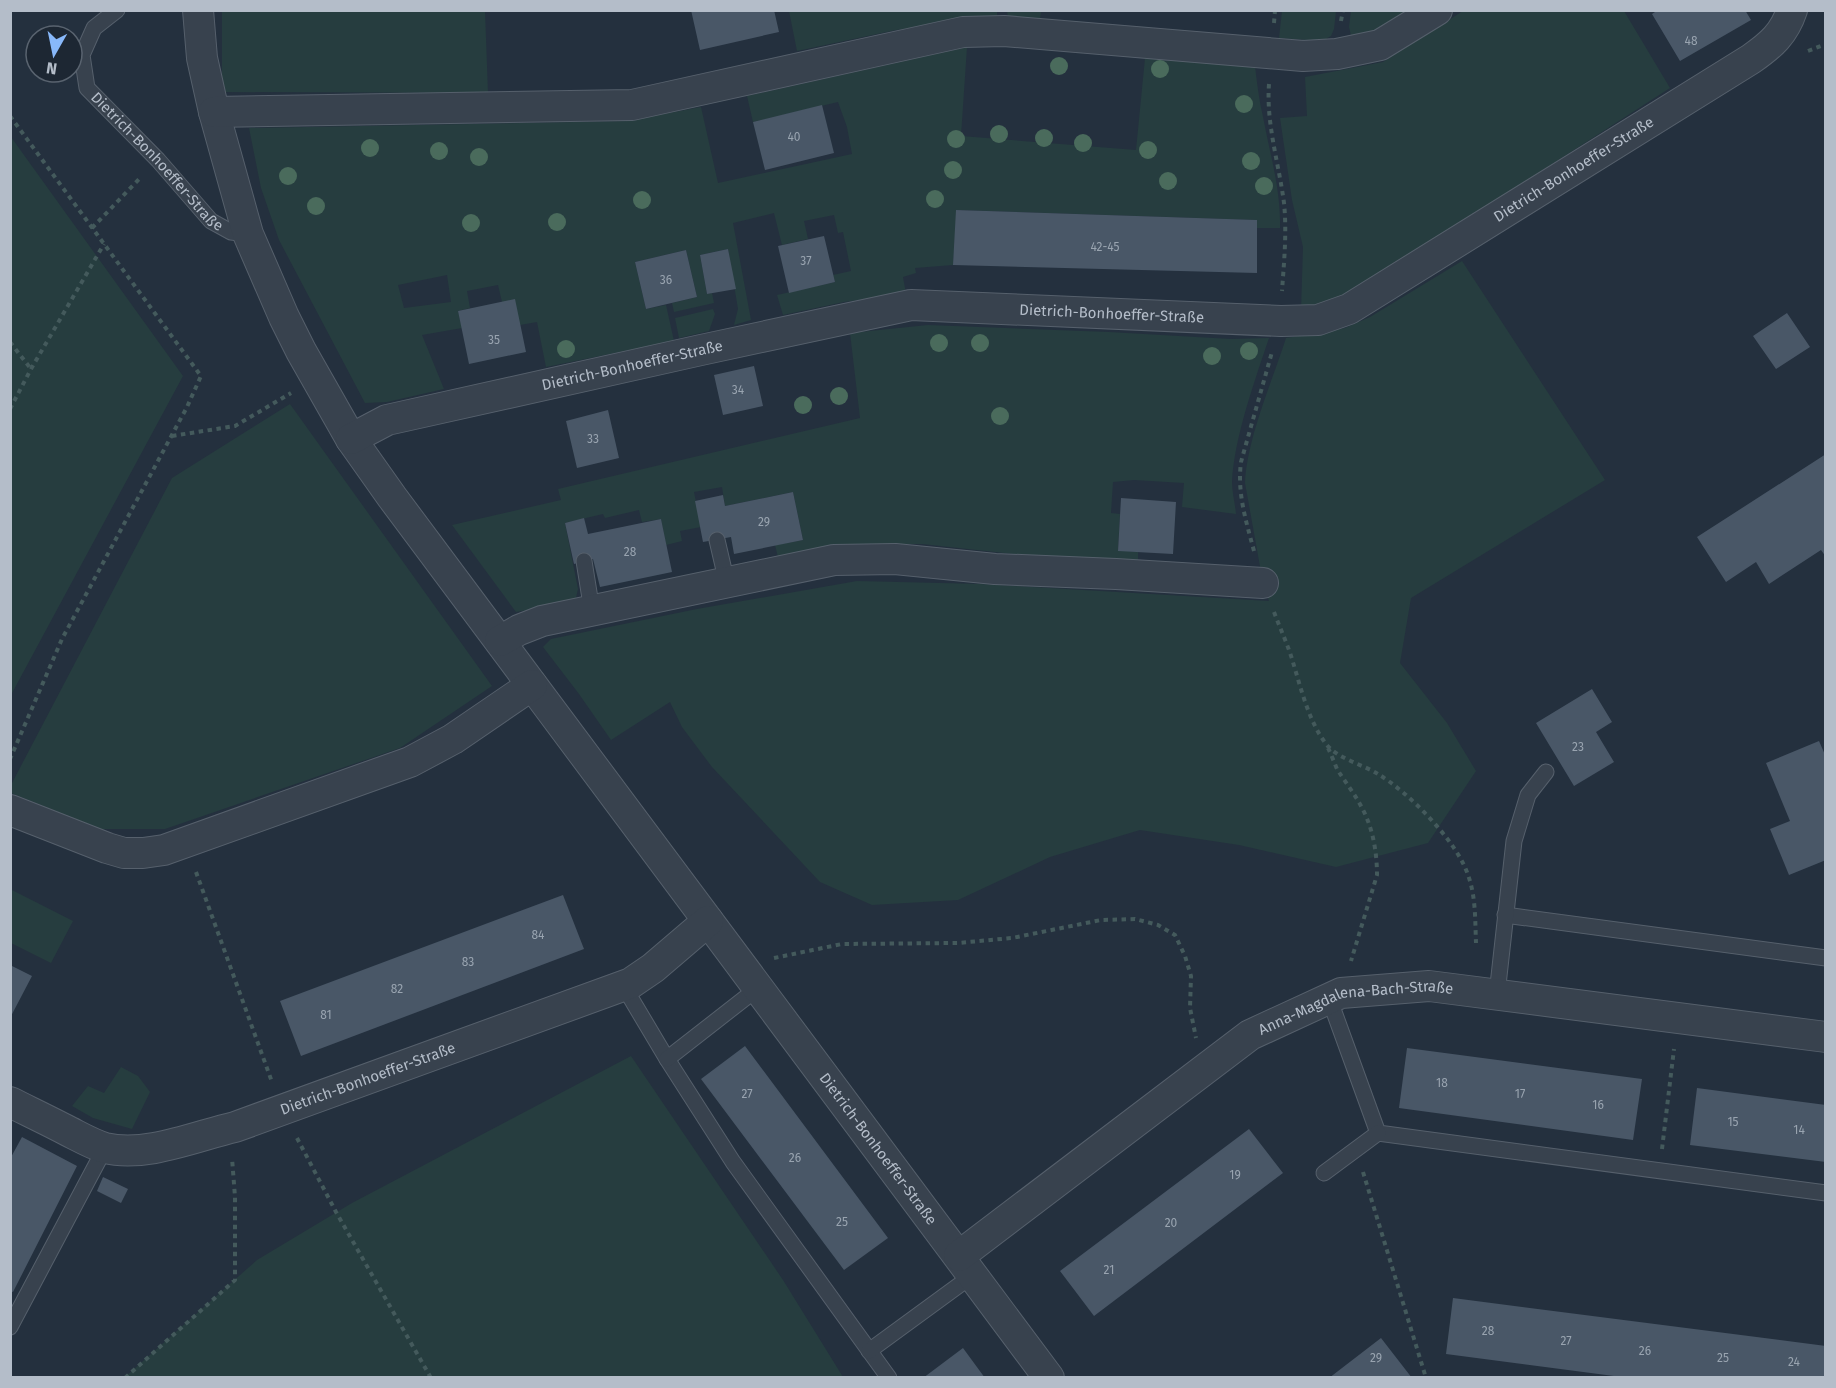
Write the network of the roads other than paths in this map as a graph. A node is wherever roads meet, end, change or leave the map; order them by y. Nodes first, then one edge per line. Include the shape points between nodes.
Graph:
1 (117, 10) edge
2 (198, 10) edge
3 (1437, 10) edge
4 (1792, 10) edge
5 (214, 112) junction
6 (248, 234) junction
7 (351, 439) junction
8 (717, 540) dead end
9 (584, 561) dead end
10 (727, 583) junction
11 (1263, 584) road end
12 (592, 611) junction
13 (500, 641) junction
14 (532, 685) junction
15 (1546, 772) dead end
16 (10, 810) edge
17 (1505, 915) junction
18 (708, 921) junction
19 (1826, 958) edge
20 (750, 977) junction
21 (623, 985) junction
22 (1497, 994) junction
23 (1335, 995) junction
24 (1826, 1037) edge
25 (667, 1059) junction
26 (10, 1102) edge
27 (1378, 1133) junction
28 (105, 1148) junction
29 (1324, 1173) dead end
30 (1826, 1192) edge
31 (966, 1266) junction
32 (13, 1316) edge
33 (869, 1351) junction
34 (889, 1377) edge
35 (1049, 1377) edge

1 - 6 lane, Dietrich-Bonhoeffer-Straße via 94,28 82,55 87,88 211,220 231,232
2 - 5 street, Dietrich-Bonhoeffer-Straße via 202,58
3 - 5 street via 1380,45 1337,54 1303,56 1004,31 963,32 632,105
4 - 7 street, Dietrich-Bonhoeffer-Straße via 1788,23 1771,45 1349,309 1318,320 911,305 387,420
5 - 6 street, Dietrich-Bonhoeffer-Straße
6 - 7 street, Dietrich-Bonhoeffer-Straße via 284,317
7 - 13 street, Dietrich-Bonhoeffer-Straße
8 - 10 lane
9 - 12 lane
10 - 11 street via 834,560 895,559 994,569
10 - 12 street
12 - 13 street via 542,621
13 - 14 street, Dietrich-Bonhoeffer-Straße
14 - 16 street via 453,739 410,762 164,850 124,853
14 - 18 street, Dietrich-Bonhoeffer-Straße
15 - 17 lane via 1528,795 1514,841
17 - 19 lane
17 - 22 lane
18 - 20 street, Dietrich-Bonhoeffer-Straße
18 - 21 street, Dietrich-Bonhoeffer-Straße via 653,968
20 - 25 lane
20 - 31 street, Dietrich-Bonhoeffer-Straße
21 - 25 lane
21 - 28 street, Dietrich-Bonhoeffer-Straße via 192,1140 149,1148
22 - 23 street, Anna-Magdalena-Bach-Straße via 1429,986
22 - 24 street, Anna-Magdalena-Bach-Straße
23 - 27 lane
23 - 31 street, Anna-Magdalena-Bach-Straße via 1250,1035 1209,1065
25 - 33 lane via 734,1162
26 - 28 street, Dietrich-Bonhoeffer-Straße
27 - 29 lane
27 - 30 lane
28 - 32 lane
31 - 33 lane
31 - 35 street, Dietrich-Bonhoeffer-Straße
33 - 34 lane

